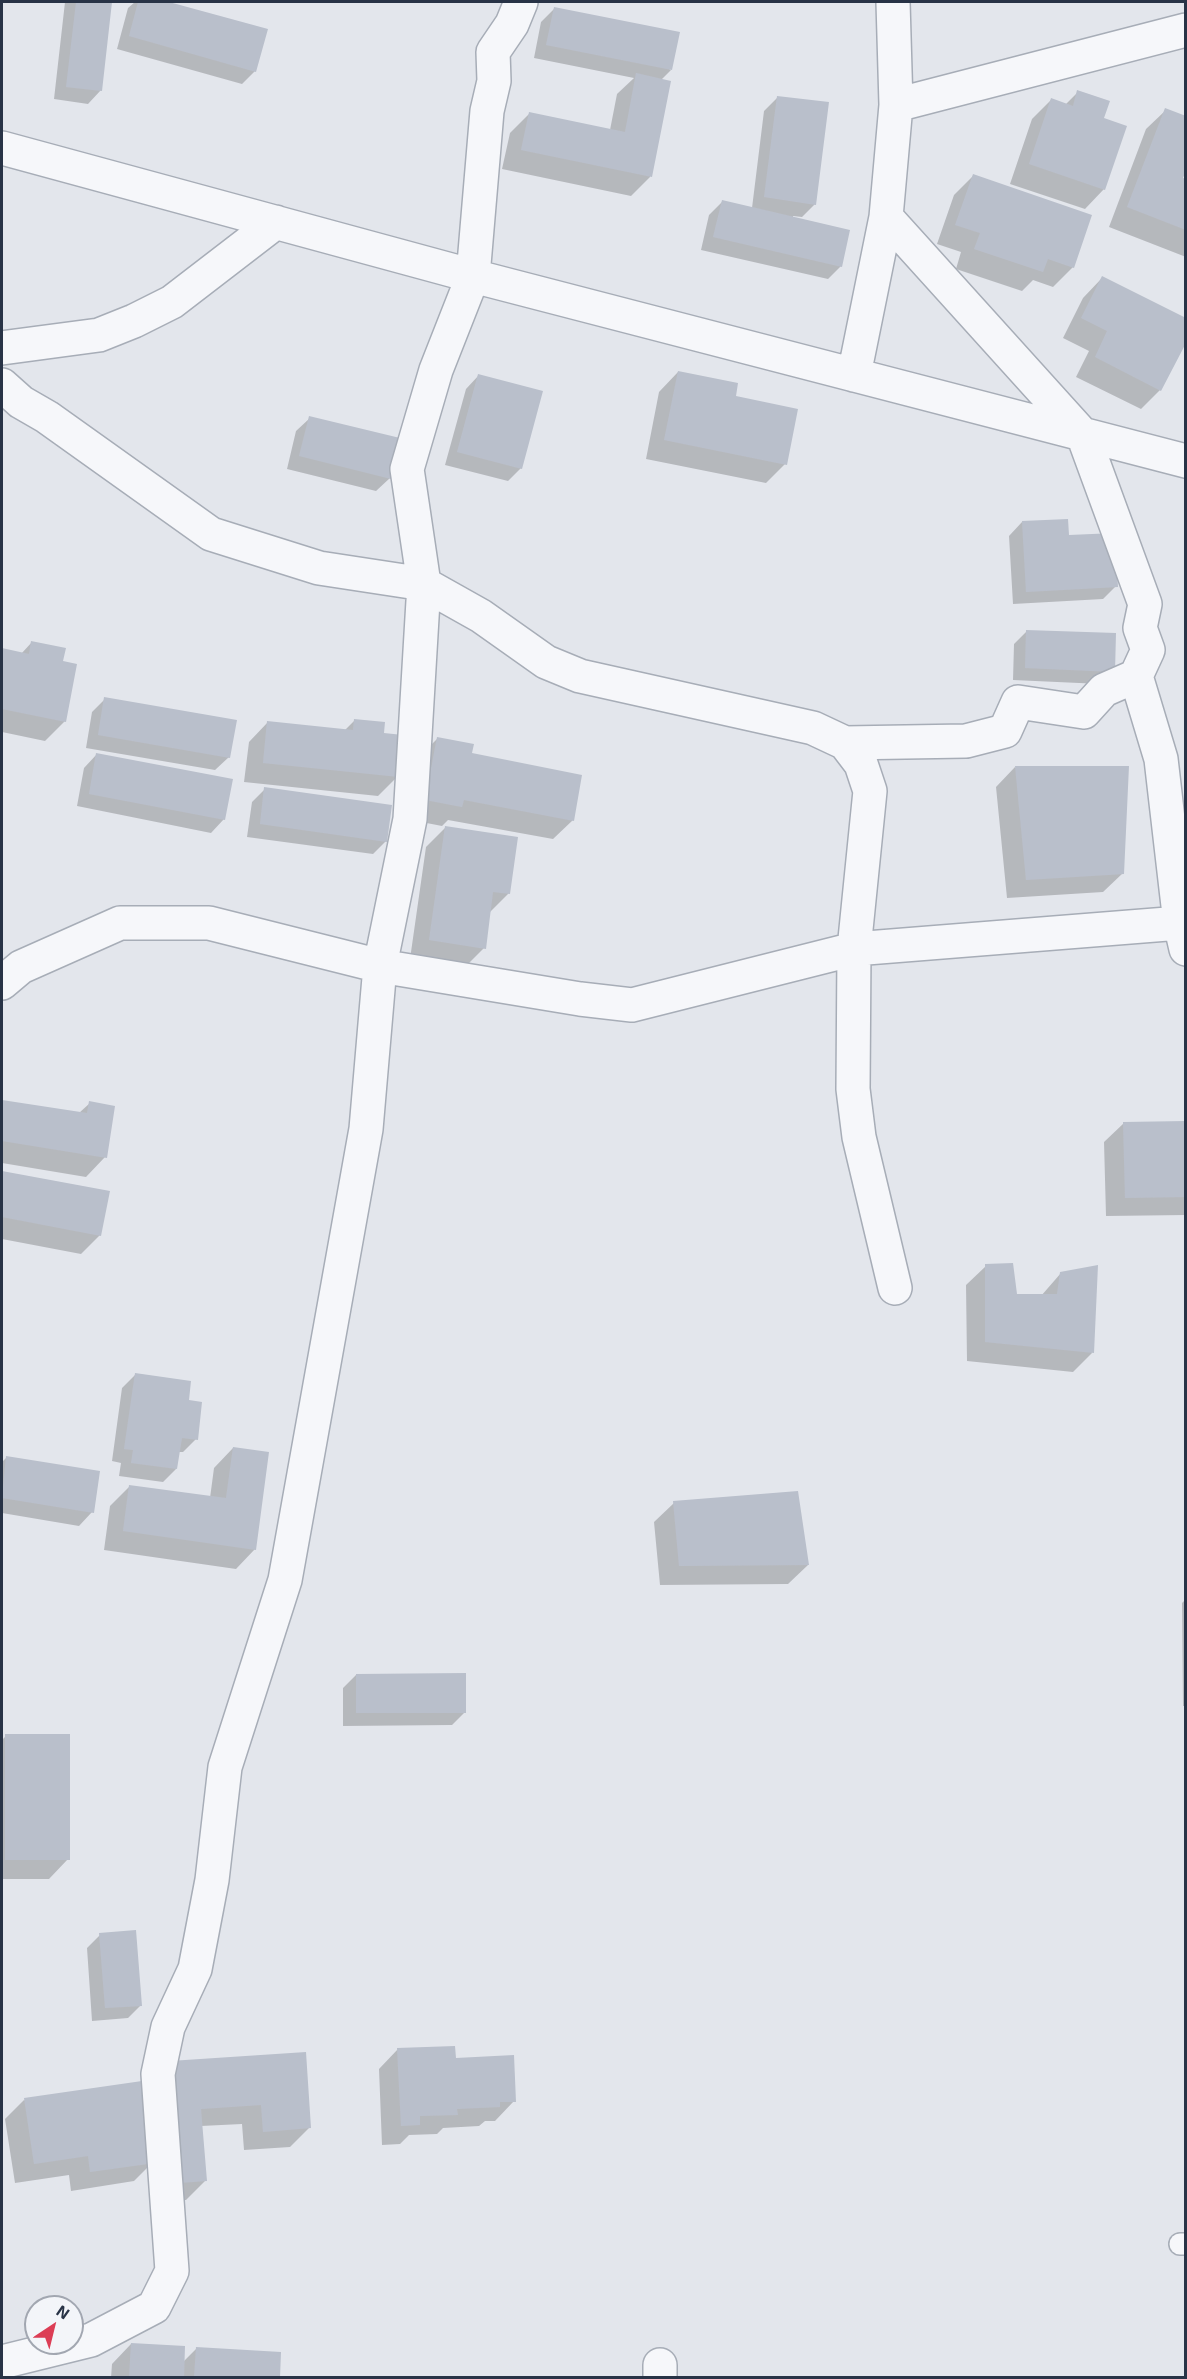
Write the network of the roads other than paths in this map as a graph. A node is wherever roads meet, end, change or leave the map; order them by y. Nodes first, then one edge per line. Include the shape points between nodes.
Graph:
1 (521, 2) edge
2 (893, 2) edge
3 (1185, 30) edge
4 (896, 105) junction
5 (2, 148) edge
6 (886, 217) junction
7 (276, 222) junction
8 (473, 276) junction
9 (2, 348) edge
10 (854, 375) junction
11 (2, 385) edge
12 (1083, 435) junction
13 (1185, 462) edge
14 (424, 584) junction
15 (1136, 676) junction
16 (845, 743) junction
17 (1183, 936) edge
18 (854, 949) junction
19 (380, 966) junction
20 (2, 983) edge
21 (895, 1288) dead end
22 (2, 2362) edge

1 - 8 street via 493,52 494,81 487,111
2 - 4 street
3 - 4 street
4 - 6 street
5 - 7 street
6 - 10 street
6 - 12 street
7 - 8 street
7 - 9 street via 172,302 134,321 99,335
8 - 10 street
8 - 14 street via 435,370 407,469
10 - 12 street
11 - 14 street via 211,534 319,568
12 - 13 street
12 - 15 street via 1145,604 1140,628 1148,650
14 - 16 street via 481,616 546,662 580,676 813,728
14 - 19 street via 410,819
15 - 16 street via 1104,690 1084,712 1018,702 1005,731 966,741
15 - 17 street via 1161,759
16 - 18 street via 861,764 870,790
17 - 18 street
18 - 19 street via 632,1005
18 - 21 street via 853,1089 859,1137
19 - 20 street via 209,923 120,923 21,966
19 - 22 street via 366,1129 285,1580 225,1767 212,1880 195,1969 168,2027 158,2073 172,2271 154,2307 91,2340

